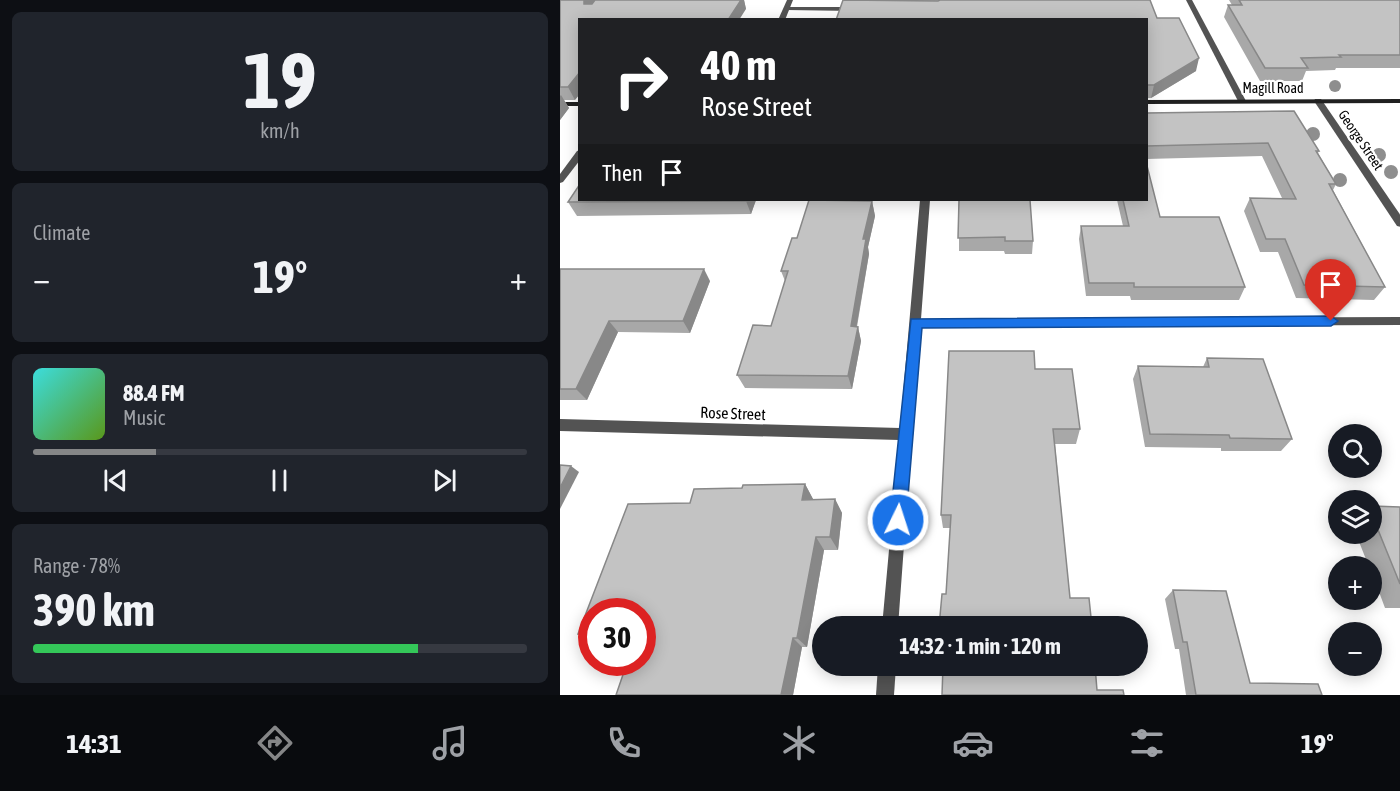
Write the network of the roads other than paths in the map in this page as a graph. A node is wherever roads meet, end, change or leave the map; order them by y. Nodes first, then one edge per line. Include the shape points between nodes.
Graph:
1 (790, 0) edge
2 (1189, 0) edge
3 (786, 8) junction
4 (868, 9) edge
5 (782, 18) edge
6 (1242, 101) junction
7 (1318, 101) junction
8 (1400, 101) edge
9 (1148, 102) edge
10 (560, 104) edge
11 (578, 104) edge
12 (578, 156) edge
13 (560, 180) edge
14 (925, 201) edge
15 (1400, 224) edge
16 (1400, 321) edge
17 (916, 323) junction
18 (560, 425) edge
19 (905, 434) junction
20 (891, 616) edge
21 (886, 676) edge
22 (885, 695) edge

1 - 3 street
2 - 6 street
3 - 4 street
3 - 5 street
6 - 7 main road, Magill Road
6 - 9 main road, Magill Road
7 - 8 main road, Magill Road
7 - 15 street, George Street
10 - 11 main road
12 - 13 street
14 - 17 street
16 - 17 street
17 - 19 street
18 - 19 street, Rose Street
19 - 20 street
21 - 22 street

